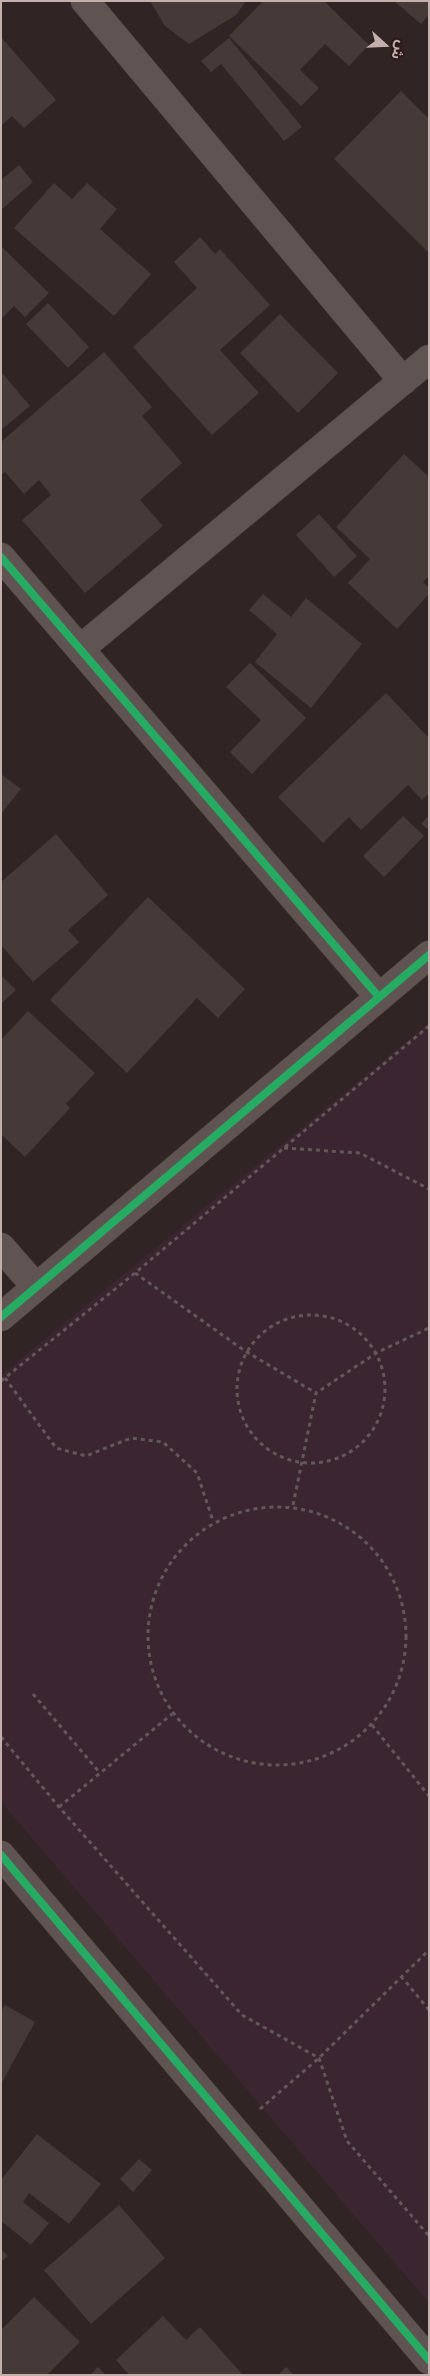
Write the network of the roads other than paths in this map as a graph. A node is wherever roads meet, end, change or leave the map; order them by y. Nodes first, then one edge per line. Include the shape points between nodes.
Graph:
1 (85, 1) edge
2 (429, 359) edge
3 (403, 381) junction
4 (1, 557) edge
5 (80, 649) junction
6 (428, 958) edge
7 (379, 997) junction
8 (1, 1247) edge
9 (36, 1287) junction
10 (1, 1317) edge
11 (1, 1855) edge
12 (429, 2360) edge

1 - 3 street
2 - 3 street
3 - 5 street
4 - 5 street
5 - 7 street
6 - 7 street
7 - 9 street
8 - 9 street
9 - 10 street
11 - 12 street

